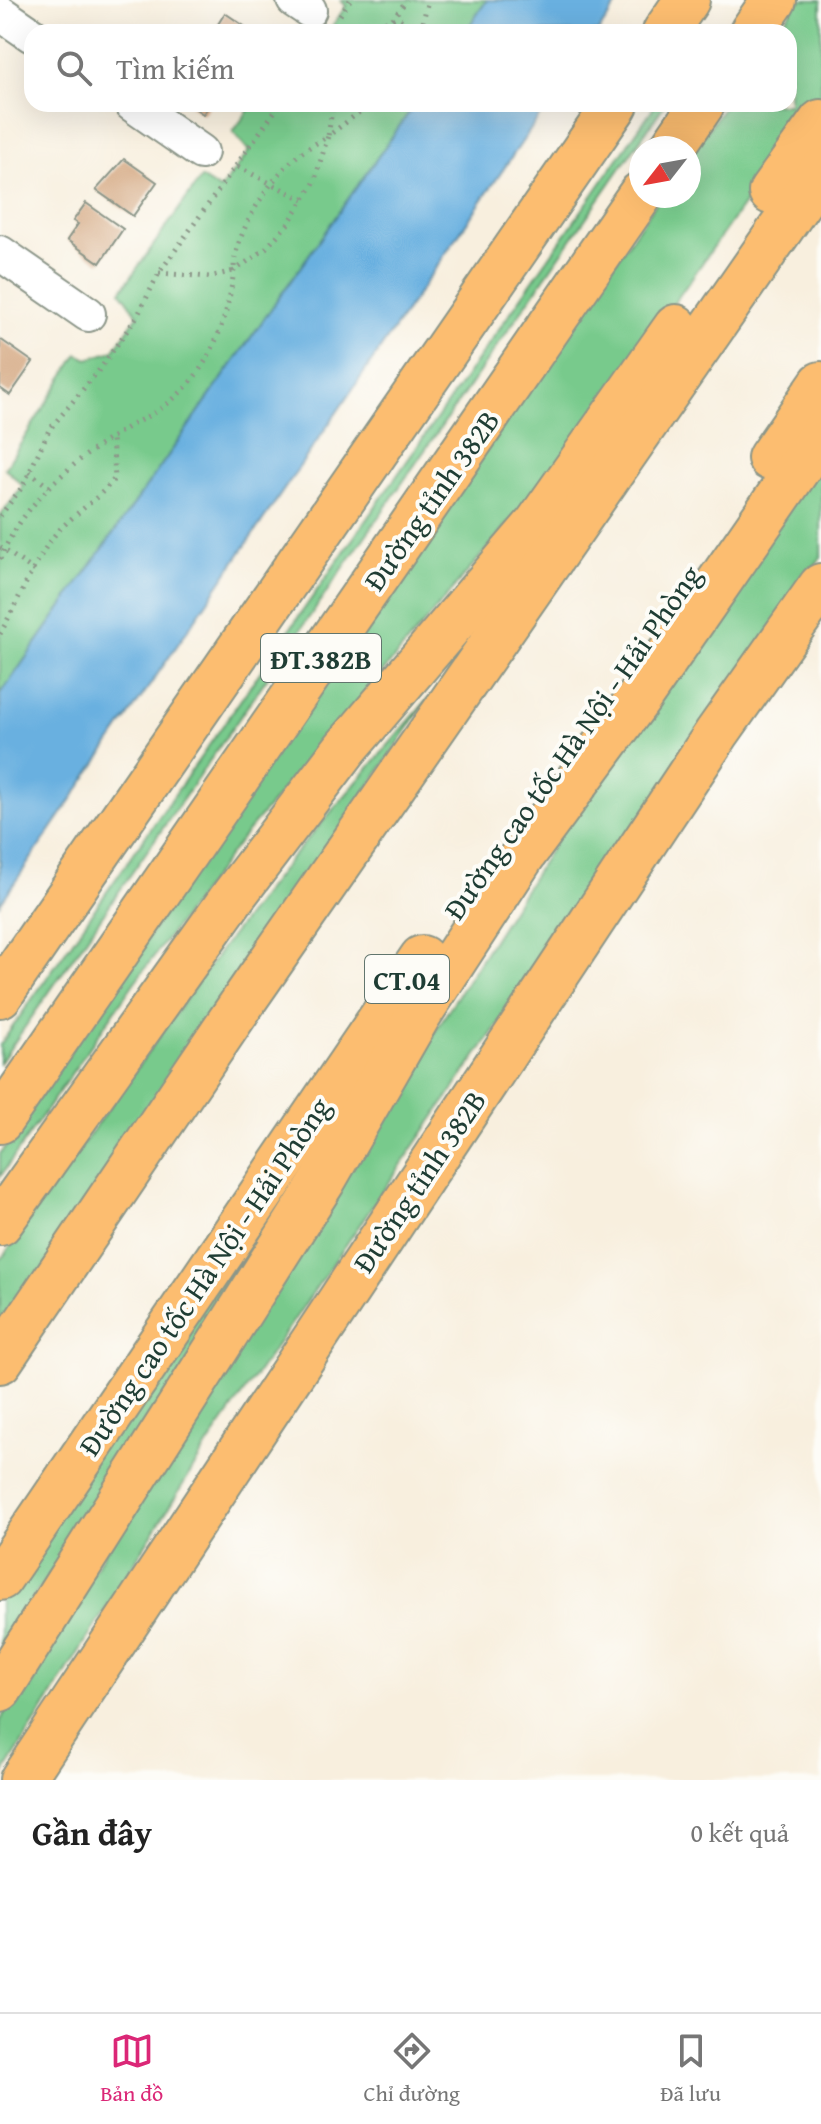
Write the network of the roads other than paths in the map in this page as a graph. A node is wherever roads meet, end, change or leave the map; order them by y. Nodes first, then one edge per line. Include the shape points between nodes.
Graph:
1 (687, 0) edge
2 (774, 0) edge
3 (0, 13) edge
4 (670, 24) edge
5 (758, 24) edge
6 (24, 30) edge
7 (144, 112) edge
8 (610, 112) edge
9 (697, 112) edge
10 (821, 122) edge
11 (680, 136) edge
12 (201, 152) dead end
13 (821, 171) edge
14 (631, 208) edge
15 (0, 253) edge
16 (88, 314) dead end
17 (821, 384) edge
18 (821, 435) edge
19 (821, 586) edge
20 (0, 995) edge
21 (0, 1121) edge
22 (0, 1223) edge
23 (0, 1361) edge
24 (0, 1578) edge
25 (0, 1689) edge
26 (22, 1780) edge

1 - 4 main road
2 - 5 main road
3 - 6 street
7 - 12 street
8 - 20 main road, ĐT.382B
9 - 11 main road
10 - 22 main road via 537,524 345,749
13 - 23 main road
14 - 21 main road, Đường tỉnh 382B / ĐT.382B
15 - 16 street
17 - 24 main road, Đường cao tốc Hà Nội - Hải Phòng / CT.04 via 350,1061
18 - 25 main road via 418,1016 323,1181
19 - 26 main road, Đường tỉnh 382B via 699,759

